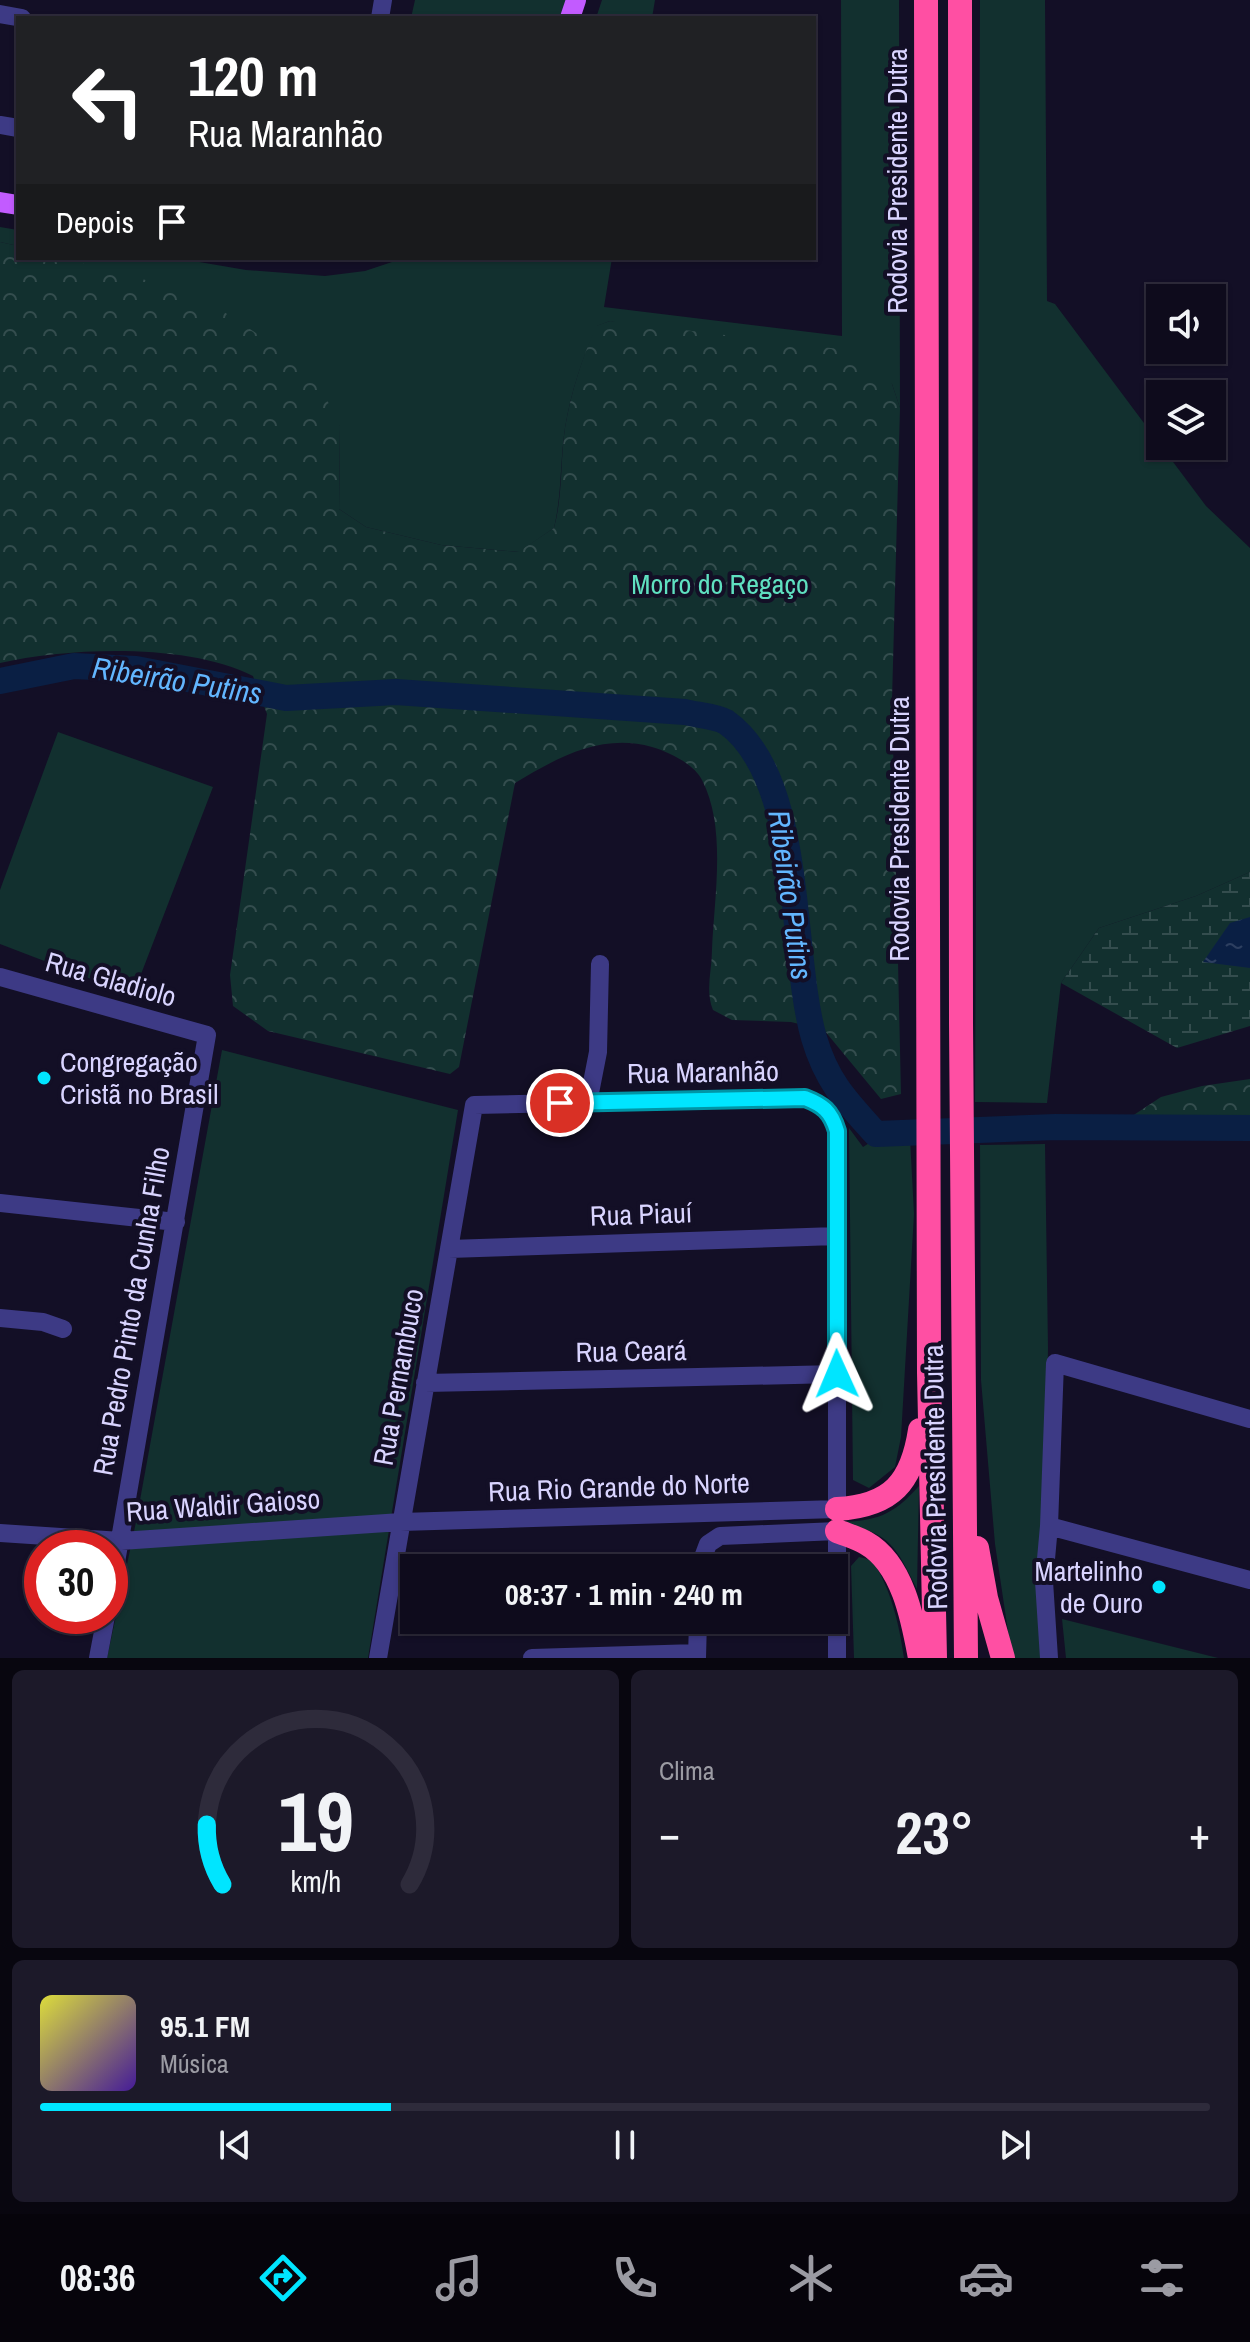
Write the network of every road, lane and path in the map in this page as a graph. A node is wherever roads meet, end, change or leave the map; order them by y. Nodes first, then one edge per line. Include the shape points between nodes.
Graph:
1 (926, 0) edge
2 (960, 0) edge
3 (600, 964) dead end
4 (0, 977) edge
5 (207, 1035) joint
6 (588, 1103) junction
7 (474, 1105) joint
8 (0, 1203) edge
9 (176, 1222) junction
10 (836, 1236) junction
11 (449, 1249) junction
12 (0, 1318) edge
13 (63, 1329) dead end
14 (929, 1373) junction
15 (837, 1374) junction
16 (425, 1383) junction
17 (1250, 1419) edge
18 (964, 1470) junction
19 (837, 1520) junction
20 (401, 1522) junction
21 (1049, 1526) junction
22 (123, 1530) edge
23 (0, 1533) edge
24 (24, 1535) edge
25 (128, 1541) edge
26 (704, 1554) edge
27 (1250, 1580) edge
28 (103, 1634) edge
29 (698, 1634) edge
30 (697, 1655) edge
31 (98, 1658) edge
32 (378, 1658) edge
33 (532, 1658) edge
34 (837, 1658) edge
35 (920, 1658) edge
36 (935, 1658) edge
37 (966, 1658) edge
38 (1003, 1658) edge
39 (1049, 1658) edge

1 - 14 highway, Rodovia Presidente Dutra
2 - 18 highway, Rodovia Presidente Dutra
3 - 6 street via 598,1052
4 - 5 street, Rua Gladiolo
5 - 9 street, Rua Pedro Pinto da Cunha Filho
6 - 7 street, Rua Maranhão
6 - 10 street, Rua Maranhão via 805,1098 823,1105 837,1131
7 - 11 street, Rua Pernambuco
8 - 9 street
9 - 22 street, Rua Pedro Pinto da Cunha Filho
10 - 11 street, Rua Piauí
10 - 15 street
11 - 16 street, Rua Pernambuco
12 - 13 street
14 - 19 highway via 916,1460 904,1482
14 - 36 highway, Rodovia Presidente Dutra
15 - 16 street, Rua Ceará
15 - 19 street
16 - 20 street, Rua Pernambuco
17 - 21 street via 1055,1363
18 - 37 highway, Rodovia Presidente Dutra
18 - 38 highway via 986,1598
19 - 20 street, Rua Rio Grande do Norte
19 - 26 street via 720,1536
19 - 34 street
19 - 35 highway via 889,1564 903,1593
20 - 25 street, Rua Waldir Gaioso
20 - 32 street, Rua Pernambuco
21 - 27 street
21 - 39 street via 1044,1581
23 - 24 street, Rua Waldir Gaioso
28 - 31 street
29 - 30 street
30 - 33 street

